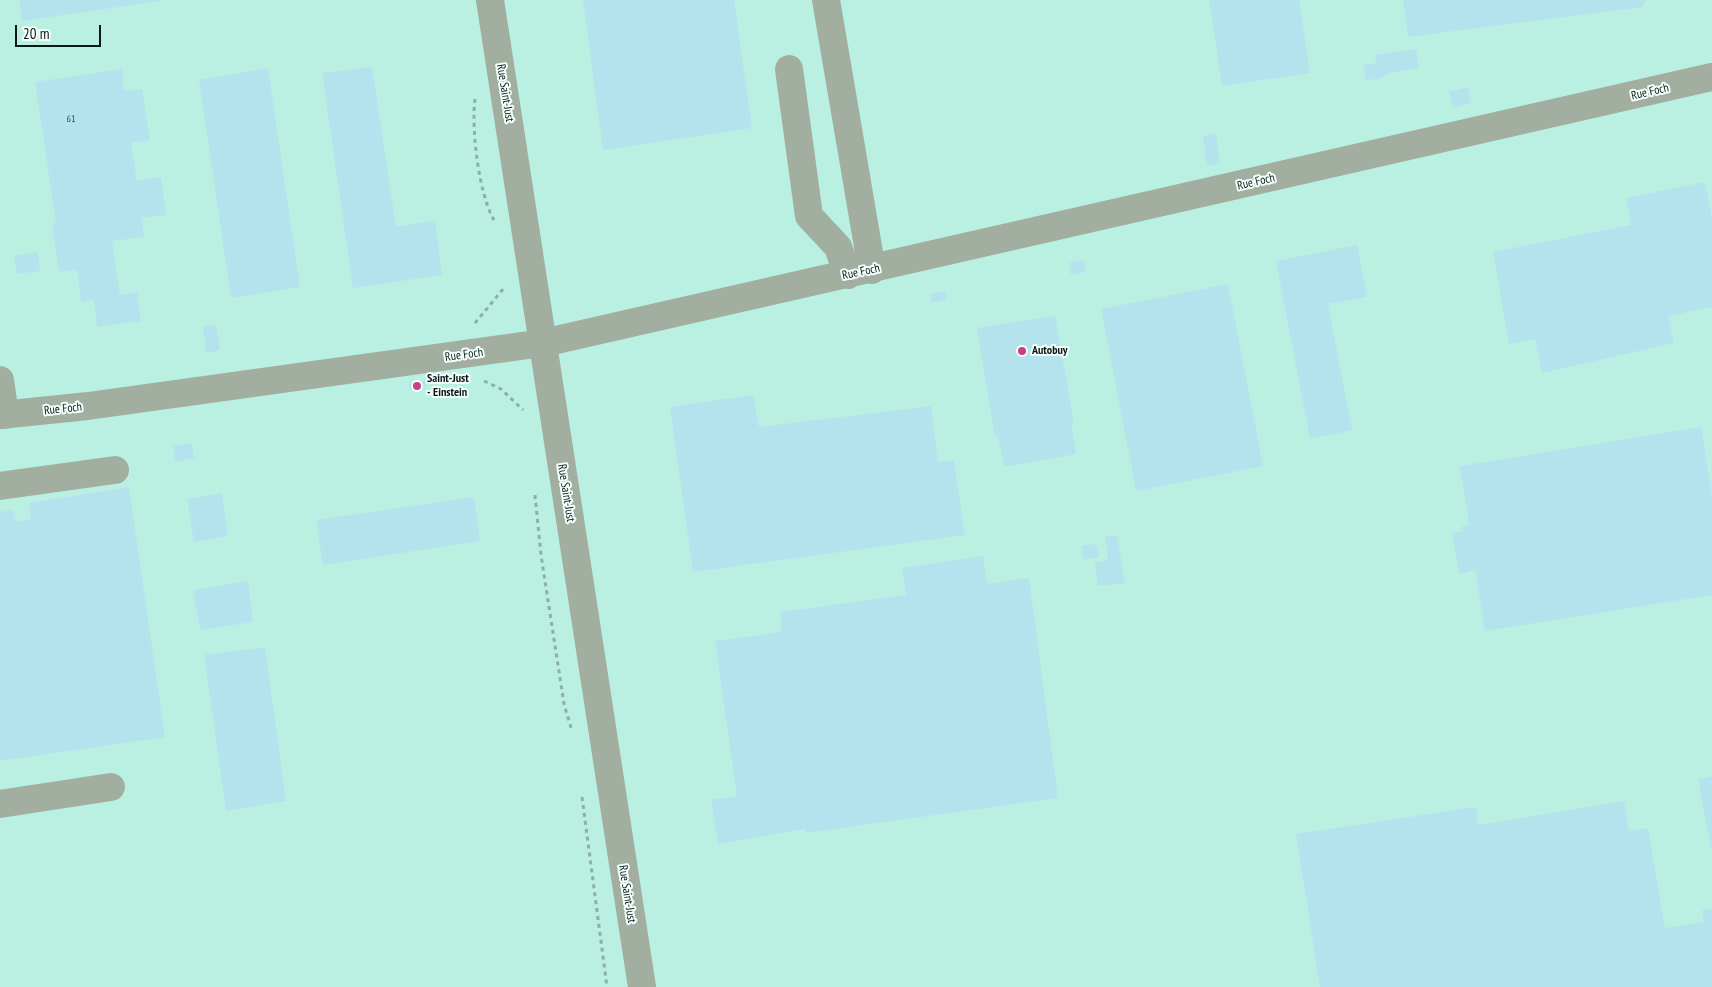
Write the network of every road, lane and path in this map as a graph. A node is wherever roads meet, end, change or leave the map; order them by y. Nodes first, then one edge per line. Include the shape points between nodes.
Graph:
1 (490, 0) edge
2 (826, 0) edge
3 (789, 69) dead end
4 (1712, 77) edge
5 (476, 91) dead end
6 (498, 228) dead end
7 (860, 272) junction
8 (506, 281) dead end
9 (543, 343) junction
10 (466, 354) junction
11 (0, 380) edge
12 (525, 412) dead end
13 (3, 415) edge
14 (115, 470) dead end
15 (0, 486) edge
16 (536, 486) dead end
17 (574, 739) dead end
18 (111, 787) dead end
19 (583, 794) dead end
20 (0, 804) edge
21 (607, 987) edge
22 (642, 987) edge

1 - 9 street, Rue Saint-Just
2 - 7 street
3 - 7 street via 809,216
4 - 7 street, Rue Foch
5 - 6 path via 477,154 489,211
7 - 9 street, Rue Foch
8 - 10 path via 504,288 469,330
9 - 10 street, Rue Foch
9 - 22 street, Rue Saint-Just
10 - 12 path via 472,375 500,389
10 - 13 street, Rue Foch
11 - 13 street
14 - 15 street
16 - 17 path via 541,554 564,704
18 - 20 street
19 - 21 path via 581,801

